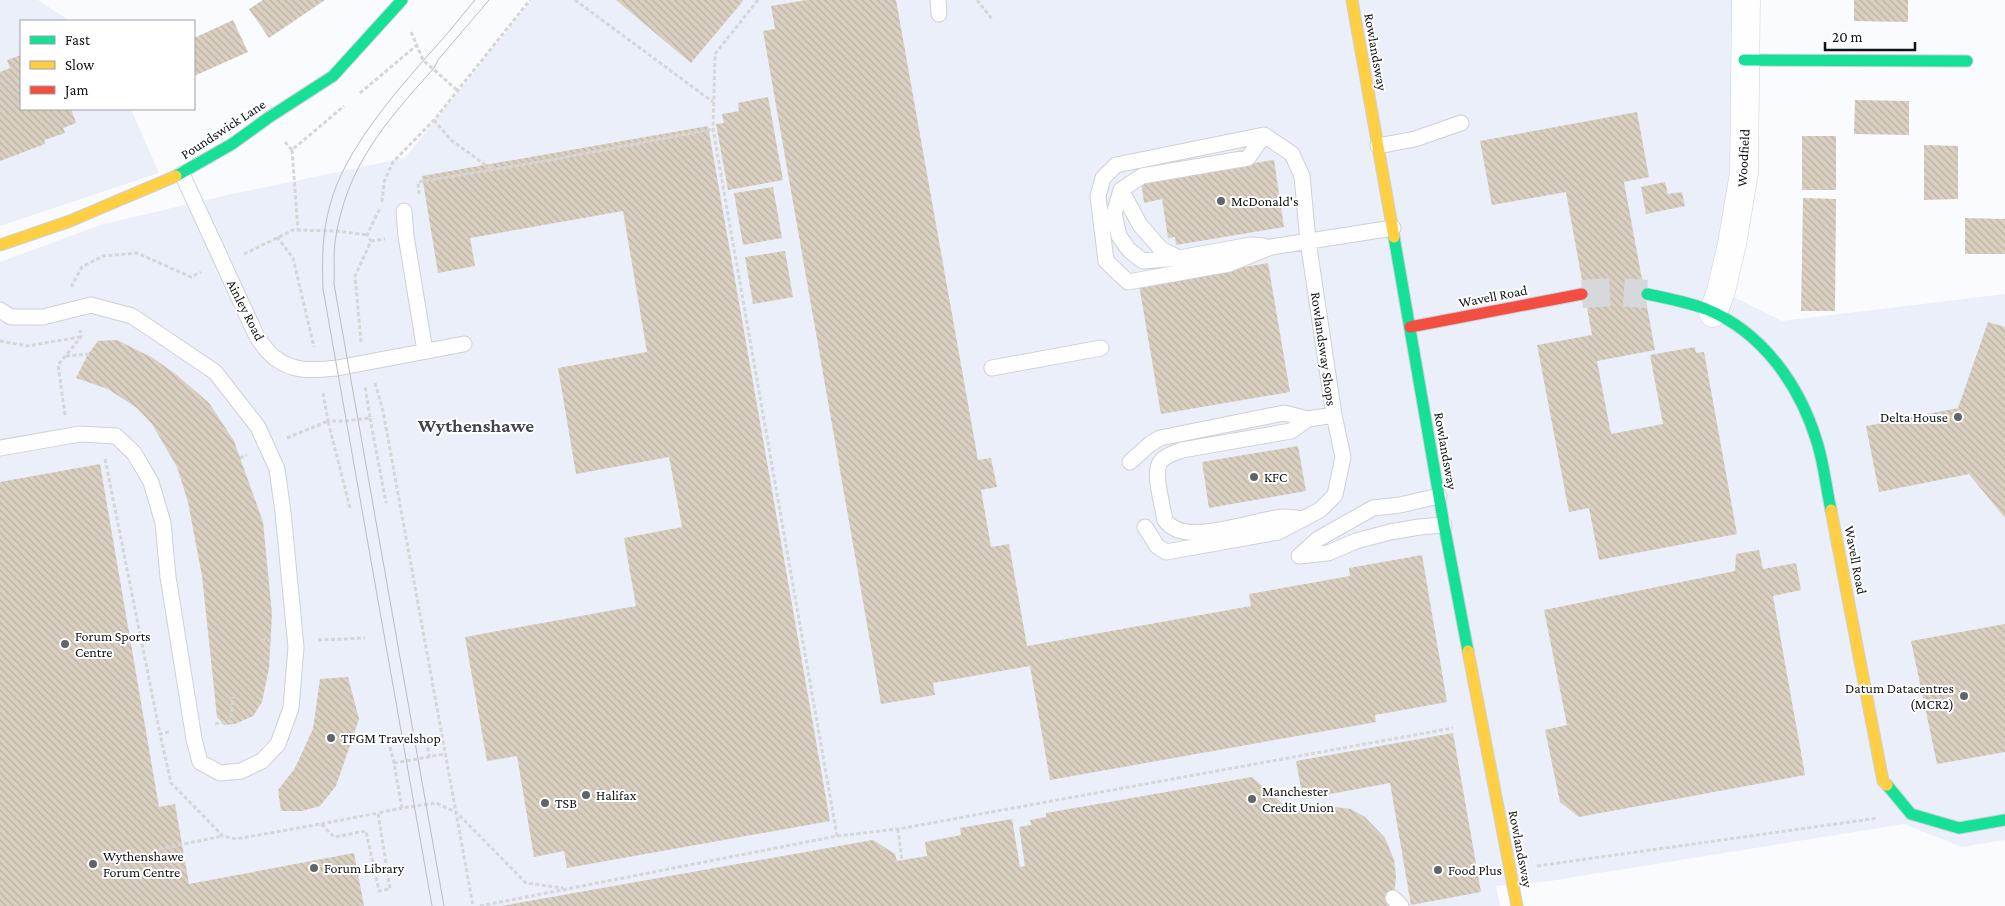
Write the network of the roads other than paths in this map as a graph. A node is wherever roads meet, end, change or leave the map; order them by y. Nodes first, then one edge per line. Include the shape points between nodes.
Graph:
1 (1352, 0) edge
2 (1746, 0) edge
3 (400, 2) edge
4 (1744, 60) junction
5 (1967, 61) dead end
6 (1461, 123) dead end
7 (1264, 135) junction
8 (1378, 146) junction
9 (182, 174) junction
10 (1121, 190) junction
11 (404, 211) dead end
12 (1393, 228) junction
13 (1308, 241) junction
14 (0, 245) edge
15 (1271, 247) junction
16 (1178, 258) junction
17 (1582, 294) tunnel mouth
18 (1647, 294) tunnel mouth
19 (0, 310) edge
20 (1713, 313) junction
21 (1410, 327) junction
22 (464, 344) dead end
23 (1100, 348) dead end
24 (425, 352) junction
25 (992, 368) dead end
26 (1334, 415) junction
27 (1308, 419) junction
28 (0, 448) edge
29 (1130, 462) dead end
30 (1439, 496) junction
31 (1304, 519) junction
32 (1444, 525) junction
33 (1146, 527) dead end
34 (2005, 820) edge
35 (1517, 905) edge
36 (1499, 906) edge

1 - 8 street, Rowlandsway
2 - 4 street, Woodfield
3 - 9 street, Poundswick Lane via 333,76
4 - 5 street
4 - 20 street, Woodfield via 1744,173 1732,244
6 - 8 lane via 1415,139
7 - 10 lane via 1248,158 1142,176
7 - 13 lane, Rowlandsway Shops via 1292,154 1302,176
7 - 15 lane via 1116,165 1103,178 1098,196 1106,261 1128,282 1229,264
8 - 12 street, Rowlandsway
9 - 14 street, Poundswick Lane via 70,221
9 - 24 lane, Ainley Road via 257,337 275,358 298,370 319,370
10 - 16 lane via 1140,225 1161,249
10 - 16 lane via 1114,214 1120,236 1129,250 1143,261
11 - 24 lane
12 - 13 lane
12 - 21 street, Rowlandsway
13 - 15 lane
13 - 26 lane, Rowlandsway Shops
15 - 16 lane via 1251,246
17 - 21 street, Wavell Road
18 - 20 street, Wavell Road
19 - 28 lane via 10,317 42,318 91,304 132,316 215,372 258,427 277,469 296,647 291,708 278,744 262,761 241,771 220,773 200,762 168,577 163,523 151,482 134,454 116,436 80,434
20 - 34 street, Wavell Road via 1753,339 1781,366 1803,402 1818,444 1883,781 1911,814 1959,828
21 - 30 street, Rowlandsway
22 - 24 lane, Ainley Road
23 - 25 lane
26 - 27 lane
26 - 31 lane, Rowlandsway Shops via 1343,457 1334,495 1320,510
27 - 29 lane via 1284,413 1160,438
27 - 31 lane via 1291,431 1182,450 1160,461 1157,470 1165,520 1179,531 1204,532 1283,518
30 - 32 street, Rowlandsway
30 - 32 lane via 1372,508 1318,539 1299,556 1328,553 1390,532
31 - 33 lane via 1278,532 1166,552 1157,546
32 - 35 street, Rowlandsway
35 - 36 lane

